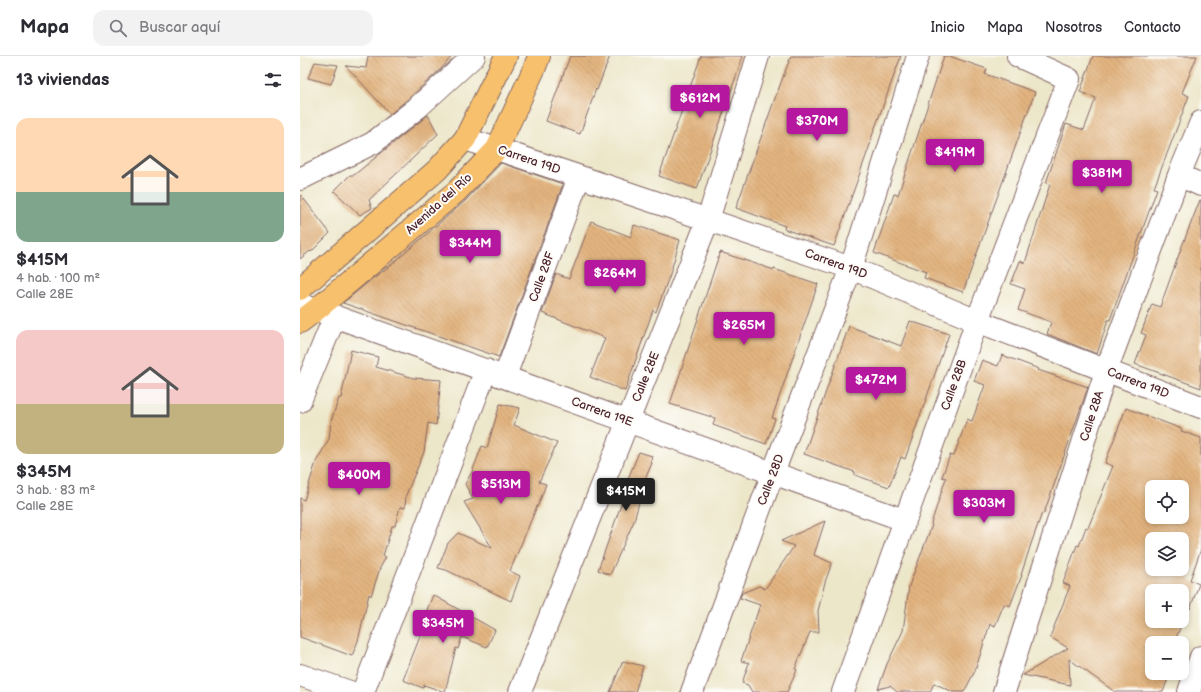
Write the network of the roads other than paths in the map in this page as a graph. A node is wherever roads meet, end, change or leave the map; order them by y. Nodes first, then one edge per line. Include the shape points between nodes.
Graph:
1 (474, 56) edge
2 (539, 56) edge
3 (758, 56) edge
4 (918, 56) edge
5 (1018, 56) edge
6 (504, 57) edge
7 (1201, 122) edge
8 (464, 139) junction
9 (497, 149) junction
10 (1179, 175) junction
11 (579, 177) junction
12 (300, 179) edge
13 (1201, 184) edge
14 (708, 220) junction
15 (851, 268) junction
16 (300, 289) edge
17 (313, 313) edge
18 (977, 321) junction
19 (1106, 371) junction
20 (496, 373) junction
21 (300, 401) edge
22 (1201, 407) edge
23 (628, 421) junction
24 (773, 473) junction
25 (904, 520) junction
26 (1201, 657) edge
27 (300, 675) edge
28 (350, 692) edge
29 (364, 692) edge
30 (520, 692) edge
31 (692, 692) edge
32 (843, 692) edge
33 (1004, 692) edge
34 (1189, 692) edge

1 - 12 street via 373,144
2 - 9 main road, Avenida del Río
3 - 14 street, Calle 28E
4 - 15 street, Calle 28D
5 - 18 street, Calle 28B via 1069,79
6 - 8 main road
7 - 10 street, Calle 28A
8 - 9 street, Carrera 19D
8 - 16 main road via 437,170
9 - 11 street, Carrera 19D
9 - 17 main road, Avenida del Río via 457,190
10 - 13 street
10 - 19 street, Calle 28A
11 - 14 street, Carrera 19D
11 - 20 street, Calle 28F
14 - 15 street, Carrera 19D
14 - 23 street, Calle 28E
15 - 18 street, Carrera 19D
15 - 24 street, Calle 28D
17 - 20 street, Carrera 19E
17 - 21 street
18 - 19 street, Carrera 19D
18 - 25 street, Calle 28B
19 - 22 street, Carrera 19D
19 - 33 street, Calle 28A
20 - 23 street, Carrera 19E
20 - 29 street, Calle 28F
23 - 24 street, Carrera 19E
23 - 30 street, Calle 28E
24 - 25 street, Carrera 19E
24 - 31 street, Calle 28D
25 - 32 street, Calle 28B
26 - 34 street
27 - 28 street

